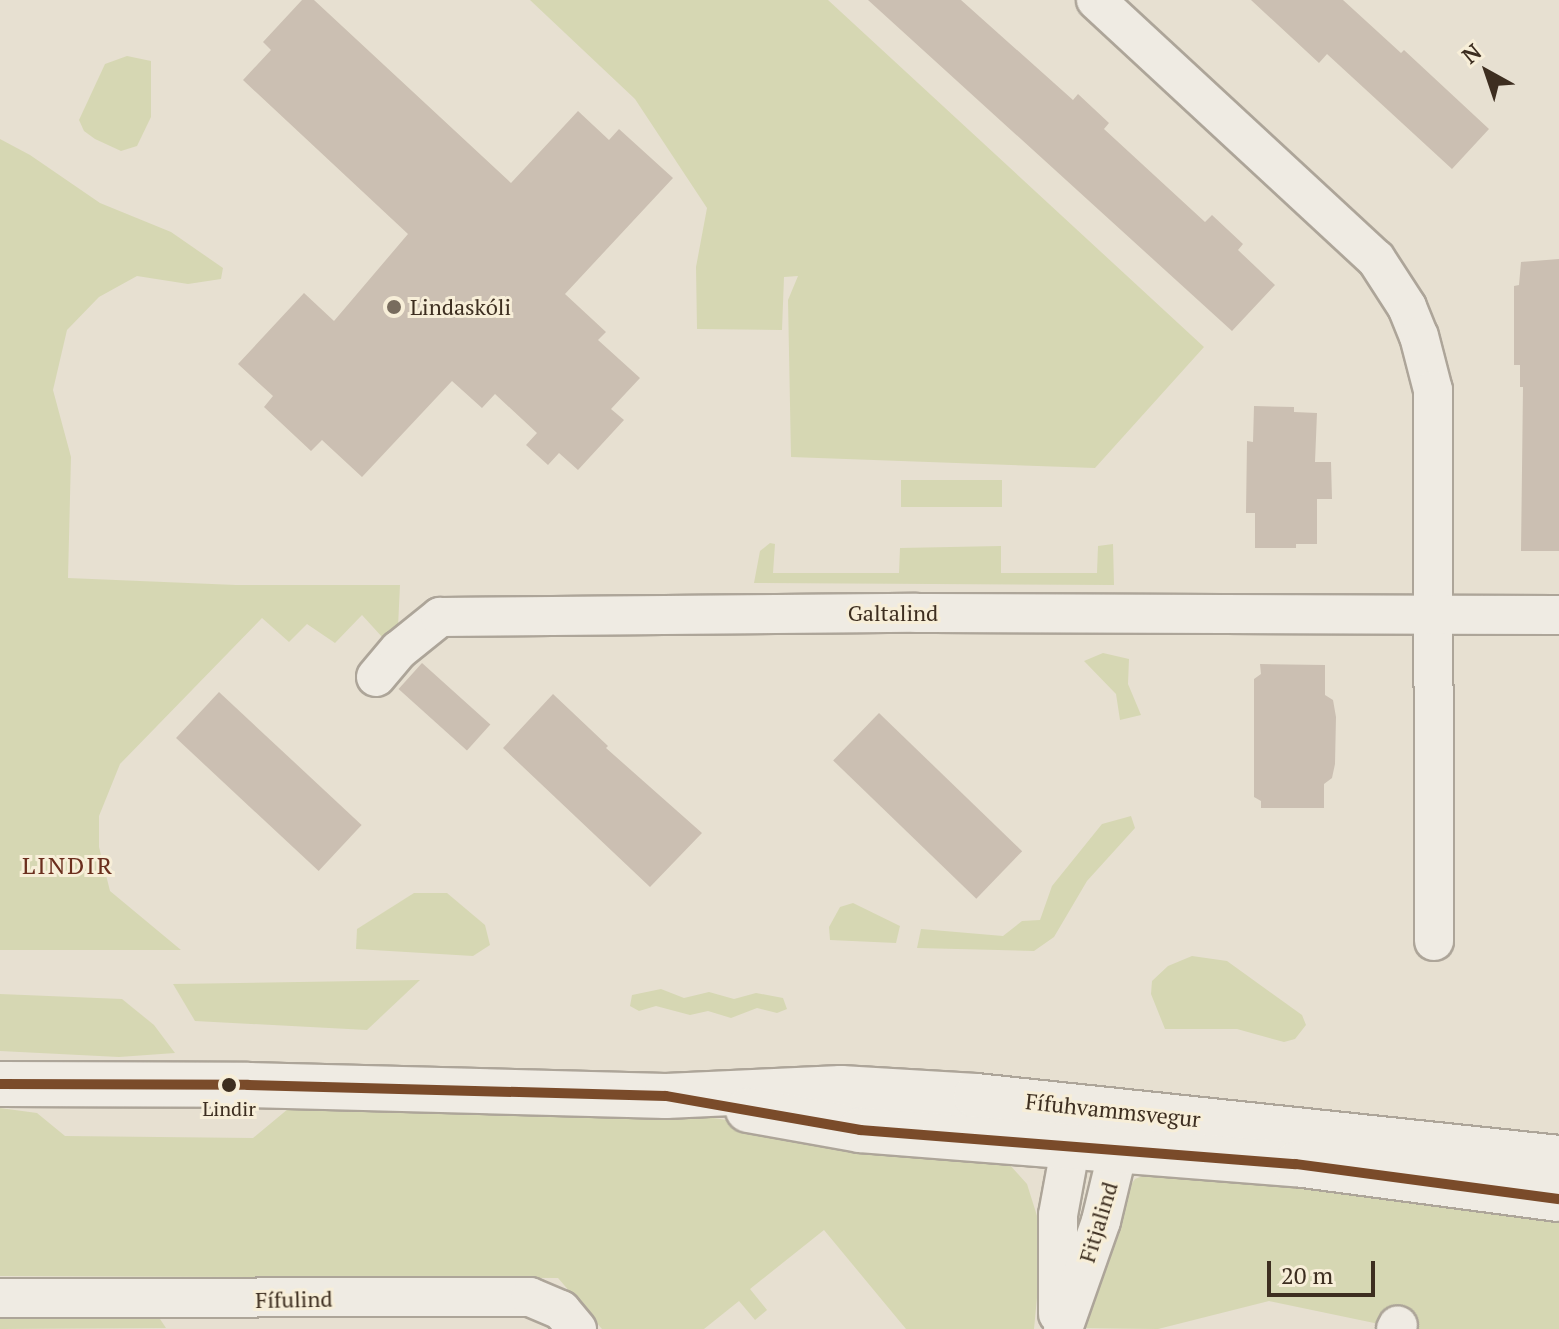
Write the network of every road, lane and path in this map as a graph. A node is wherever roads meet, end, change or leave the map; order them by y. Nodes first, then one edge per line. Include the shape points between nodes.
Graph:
1 (1096, 0) edge
2 (1559, 615) edge
3 (1434, 616) junction
4 (376, 677) dead end
5 (1434, 941) dead end
6 (0, 1084) edge
7 (666, 1096) junction
8 (1079, 1107) junction
9 (1122, 1132) junction
10 (1069, 1149) junction
11 (1556, 1188) edge
12 (0, 1298) edge
13 (577, 1329) edge
14 (1060, 1329) edge

1 - 3 street via 1376,259 1407,307 1433,390
2 - 3 street, Galtalind
3 - 4 street, Galtalind via 440,617
3 - 5 street
6 - 7 main road, Fífuhvammsvegur
7 - 8 main road, Fífuhvammsvegur via 841,1088
7 - 10 main road, Fífuhvammsvegur via 860,1130
8 - 9 main road, Fífuhvammsvegur
8 - 10 street, Fitjalind
9 - 10 main road, Fífuhvammsvegur
9 - 11 main road, Fífuhvammsvegur via 1296,1164
9 - 14 street, Fitjalind via 1101,1221
10 - 14 street, Fitjalind via 1058,1215
12 - 13 street, Fífulind via 530,1297 561,1310

